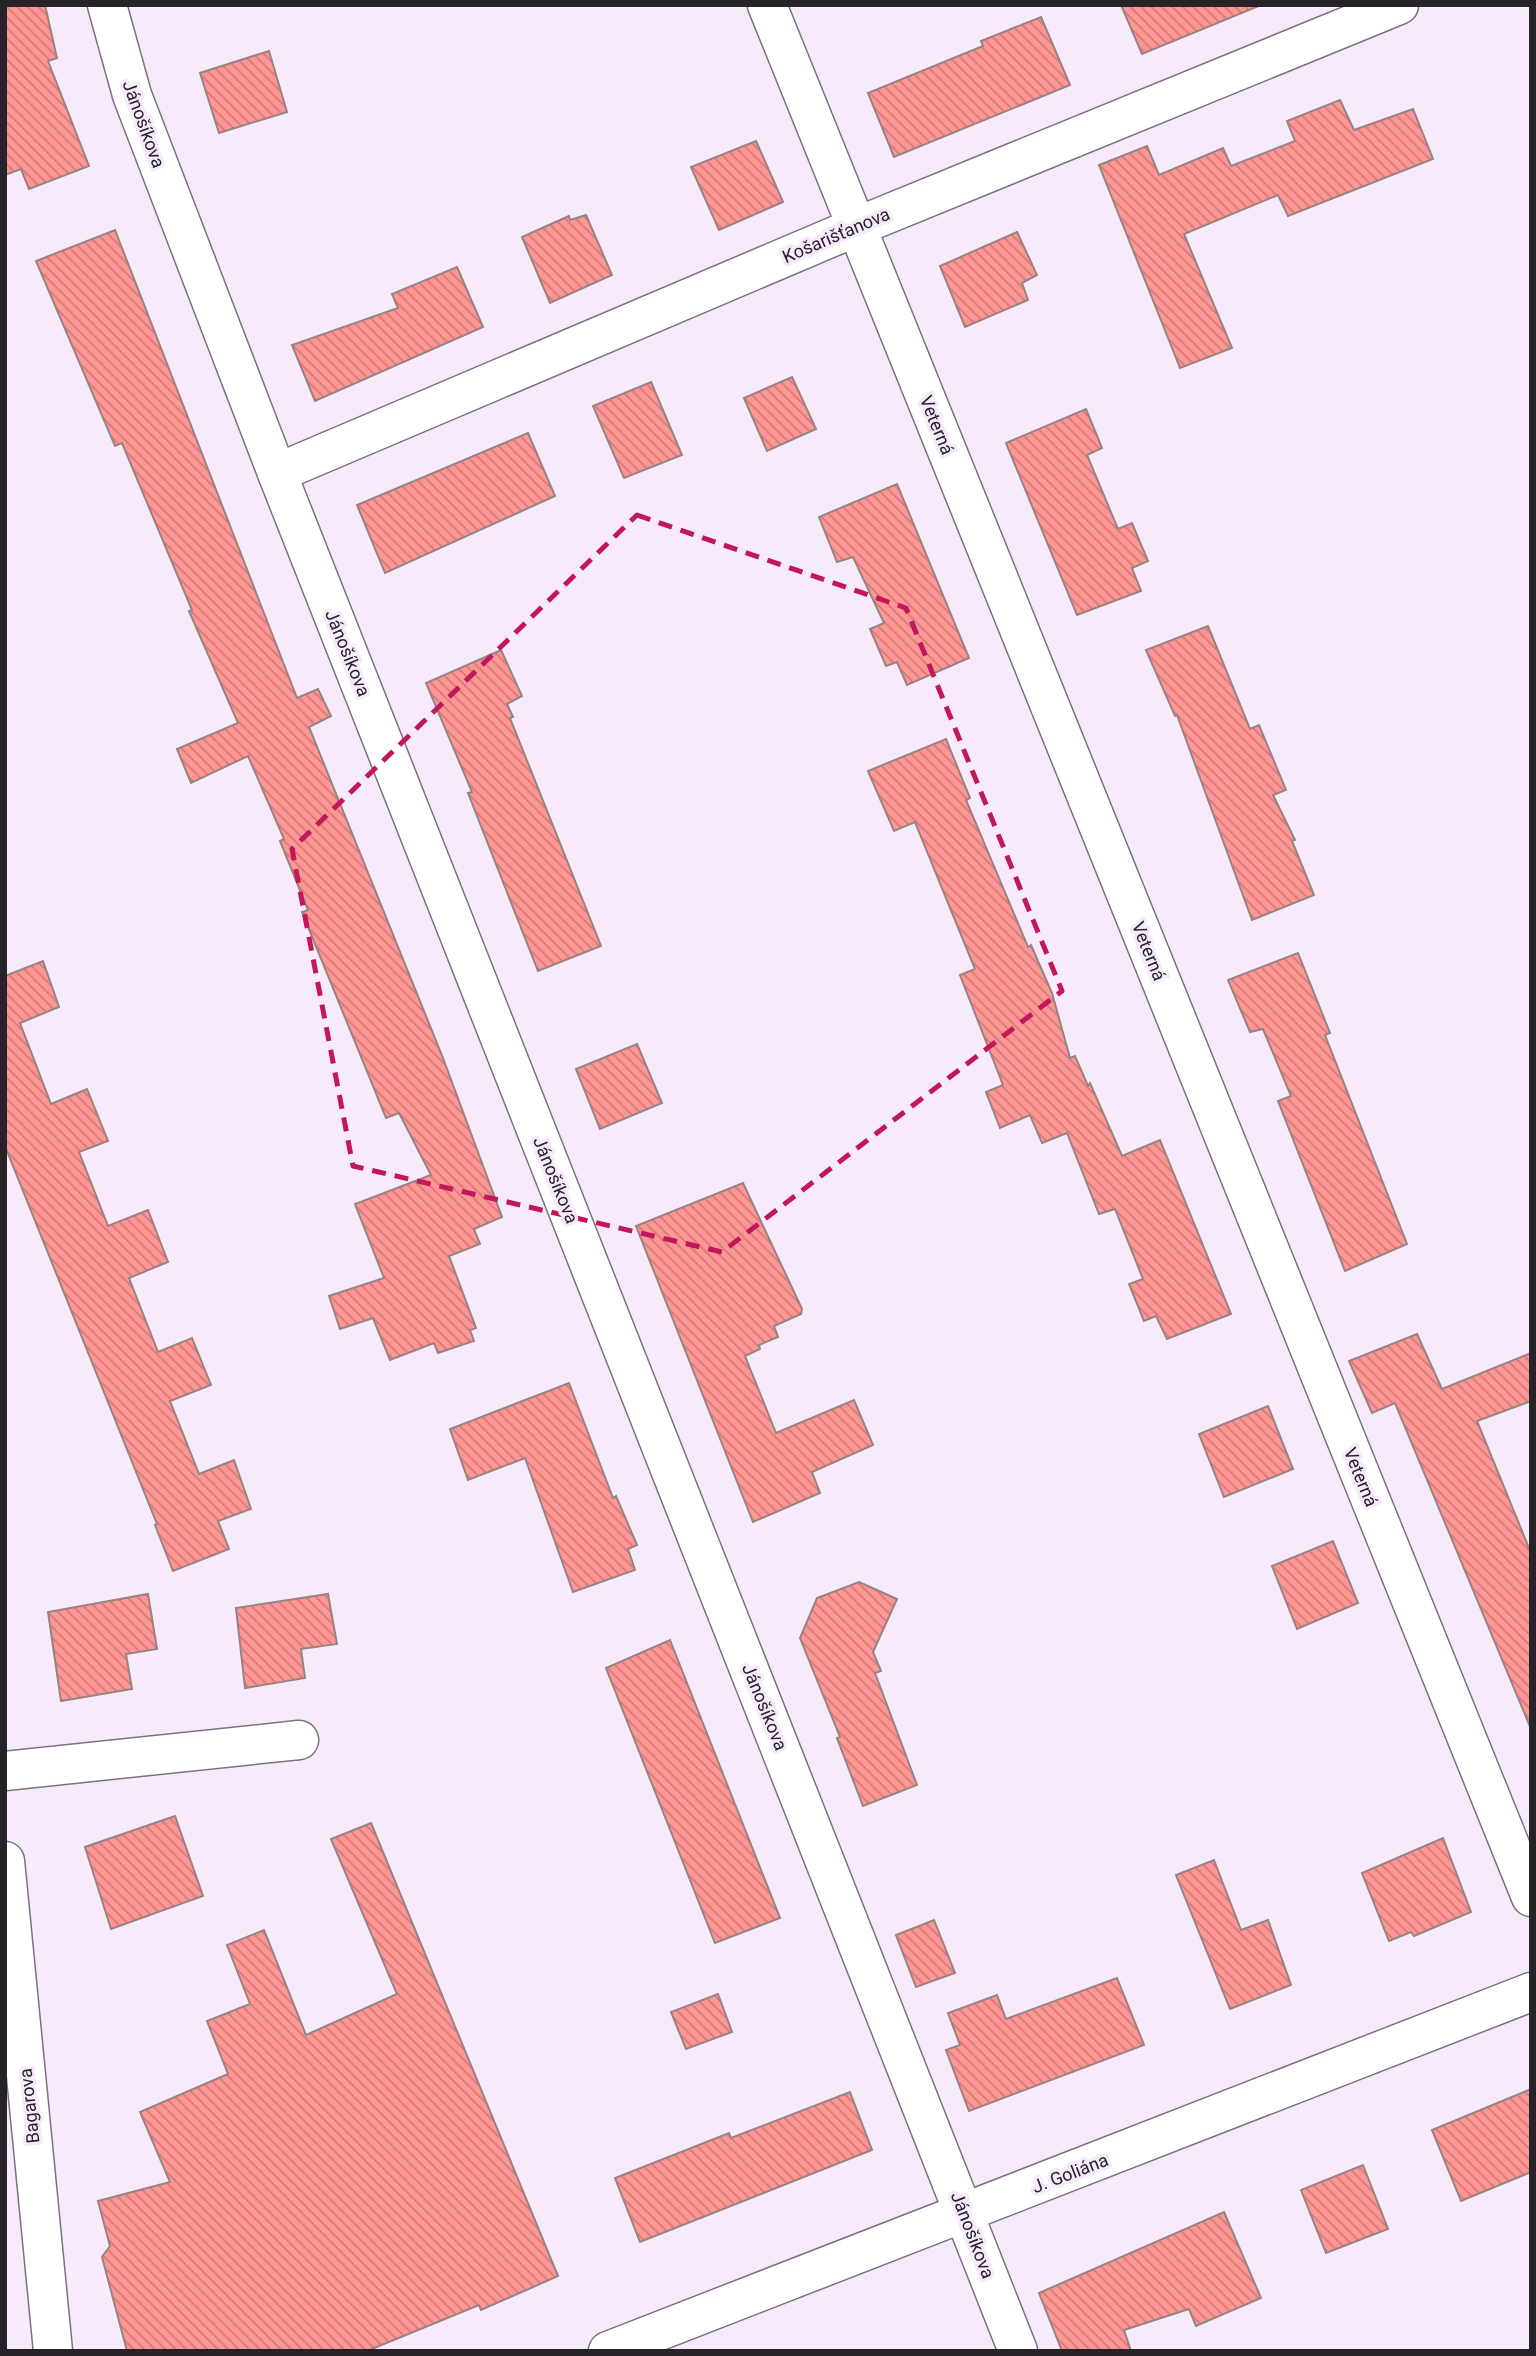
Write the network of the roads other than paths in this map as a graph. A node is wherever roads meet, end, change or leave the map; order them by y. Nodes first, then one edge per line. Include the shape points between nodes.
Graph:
1 (107, 5) edge
2 (767, 5) edge
3 (1399, 5) edge
4 (856, 227) junction
5 (277, 473) junction
6 (299, 1740) dead end
7 (5, 1771) edge
8 (5, 1861) edge
9 (1531, 1897) edge
10 (1531, 1992) edge
11 (965, 2214) junction
12 (53, 2351) edge
13 (608, 2351) edge
14 (1018, 2351) edge

1 - 5 street, Jánošíkova via 132,95
2 - 4 street, Veterná
3 - 4 street, Košarišťanova
4 - 5 street, Košarišťanova
4 - 9 street, Veterná
5 - 11 street, Jánošíkova
6 - 7 street
8 - 12 street, Bagarova
10 - 11 street, J. Goliána
11 - 13 street, J. Goliána
11 - 14 street, Jánošíkova

